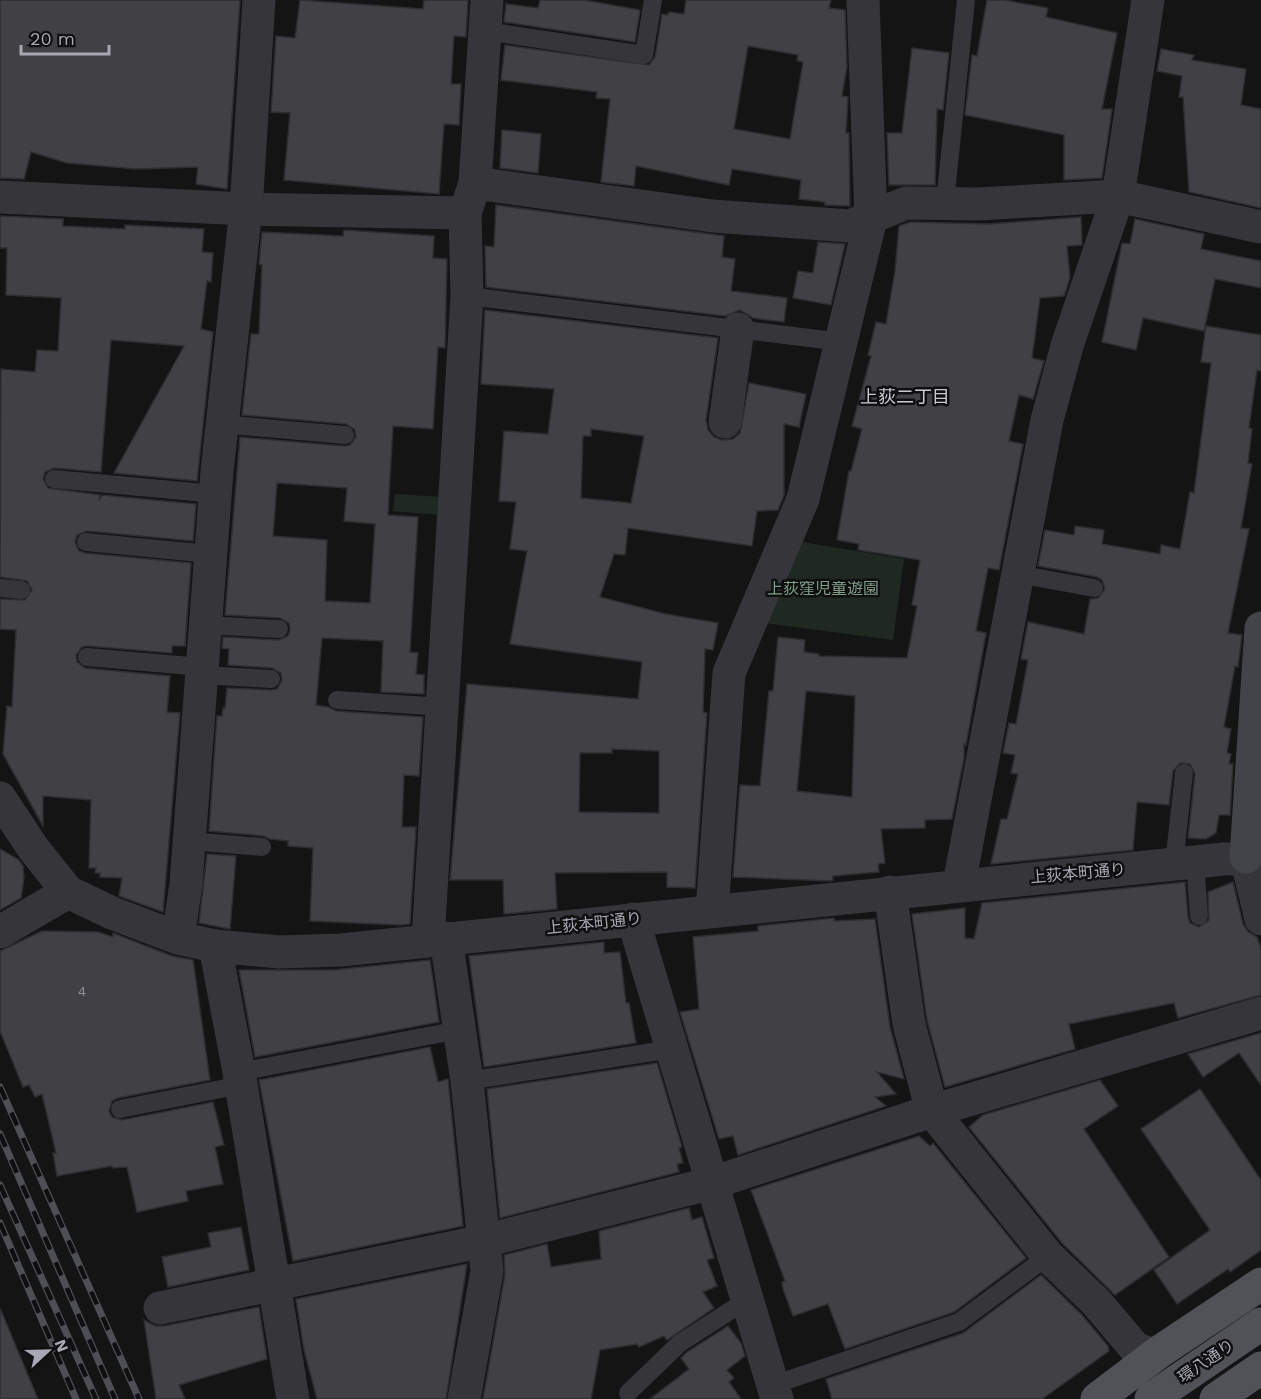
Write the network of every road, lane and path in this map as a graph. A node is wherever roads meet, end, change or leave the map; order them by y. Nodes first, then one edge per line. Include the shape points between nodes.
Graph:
1 (259, 0) edge
2 (653, 0) edge
3 (863, 0) edge
4 (966, 0) edge
5 (1148, 0) edge
6 (487, 15) edge
7 (1118, 196) junction
8 (0, 197) edge
9 (470, 198) junction
10 (945, 202) junction
11 (246, 209) junction
12 (870, 218) junction
13 (1261, 227) edge
14 (467, 296) junction
15 (738, 329) junction
16 (842, 342) junction
17 (724, 422) dead end
18 (221, 424) junction
19 (345, 435) dead end
20 (54, 479) dead end
21 (215, 494) junction
22 (86, 542) dead end
23 (210, 554) junction
24 (1018, 574) junction
25 (0, 588) edge
26 (1094, 588) dead end
27 (21, 590) dead end
28 (205, 625) junction
29 (1261, 628) edge
30 (279, 629) dead end
31 (87, 657) dead end
32 (202, 671) junction
33 (271, 679) dead end
34 (337, 700) dead end
35 (444, 707) junction
36 (1184, 773) dead end
37 (0, 798) edge
38 (189, 842) junction
39 (262, 847) dead end
40 (1253, 858) edge
41 (1185, 863) junction
42 (959, 884) junction
43 (69, 892) junction
44 (890, 892) junction
45 (712, 911) junction
46 (1199, 915) dead end
47 (633, 919) junction
48 (1261, 919) edge
49 (0, 932) edge
50 (178, 938) junction
51 (437, 939) junction
52 (215, 946) junction
53 (1261, 1013) edge
54 (459, 1030) junction
55 (672, 1049) junction
56 (240, 1079) junction
57 (467, 1081) junction
58 (120, 1109) dead end
59 (932, 1111) junction
60 (712, 1183) junction
61 (484, 1241) junction
62 (1048, 1256) junction
63 (1261, 1284) edge
64 (275, 1285) junction
65 (747, 1300) junction
66 (160, 1308) dead end
67 (1261, 1324) edge
68 (1159, 1353) junction
69 (1261, 1368) edge
70 (775, 1392) edge
71 (628, 1393) dead end
72 (293, 1399) edge
73 (464, 1399) edge
74 (1097, 1399) edge
75 (1151, 1399) edge
76 (1216, 1399) edge

1 - 11 street
2 - 6 lane via 644,55
3 - 12 street
4 - 10 lane
5 - 7 street
6 - 9 street
7 - 10 street via 988,204
7 - 13 street
7 - 24 street via 1067,346 1047,420
8 - 11 street
9 - 11 street
9 - 12 street via 613,203 850,226
9 - 14 street
10 - 12 street via 906,203
11 - 18 street
12 - 16 street
14 - 15 lane
14 - 35 street
15 - 16 lane
15 - 17 street
16 - 45 street via 803,499 729,673
18 - 19 lane
18 - 21 street
20 - 21 lane
21 - 23 street
22 - 23 lane
23 - 28 street
24 - 26 lane
24 - 42 street
25 - 27 lane
28 - 30 lane
28 - 32 street
29 - 40 street
31 - 32 lane
32 - 33 lane
32 - 38 street
34 - 35 lane
35 - 51 street
36 - 41 lane
37 - 43 street, 上荻本町通り
38 - 39 lane
38 - 50 street
40 - 41 street, 上荻本町通り
40 - 48 street
41 - 42 street, 上荻本町通り
41 - 46 lane
42 - 44 street, 上荻本町通り
43 - 49 street
43 - 50 street, 上荻本町通り
44 - 45 street, 上荻本町通り
44 - 59 street via 909,1024
45 - 47 street, 上荻本町通り
47 - 51 street, 上荻本町通り
47 - 55 street
50 - 52 street, 上荻本町通り
51 - 52 street, 上荻本町通り via 341,950 279,952
51 - 54 street
52 - 56 street
53 - 59 street
54 - 56 lane
54 - 57 street
55 - 57 lane
55 - 60 street
56 - 58 lane
56 - 64 street
57 - 61 street
59 - 60 street
59 - 62 street
60 - 61 street
60 - 65 street
61 - 64 street
61 - 73 street via 487,1271
62 - 68 street via 1096,1302 1135,1348
62 - 70 lane via 959,1322
63 - 68 main road
64 - 66 street
64 - 72 street
65 - 70 street
65 - 71 lane via 680,1343
67 - 75 main road, 環八通り
68 - 74 main road
69 - 76 main road

